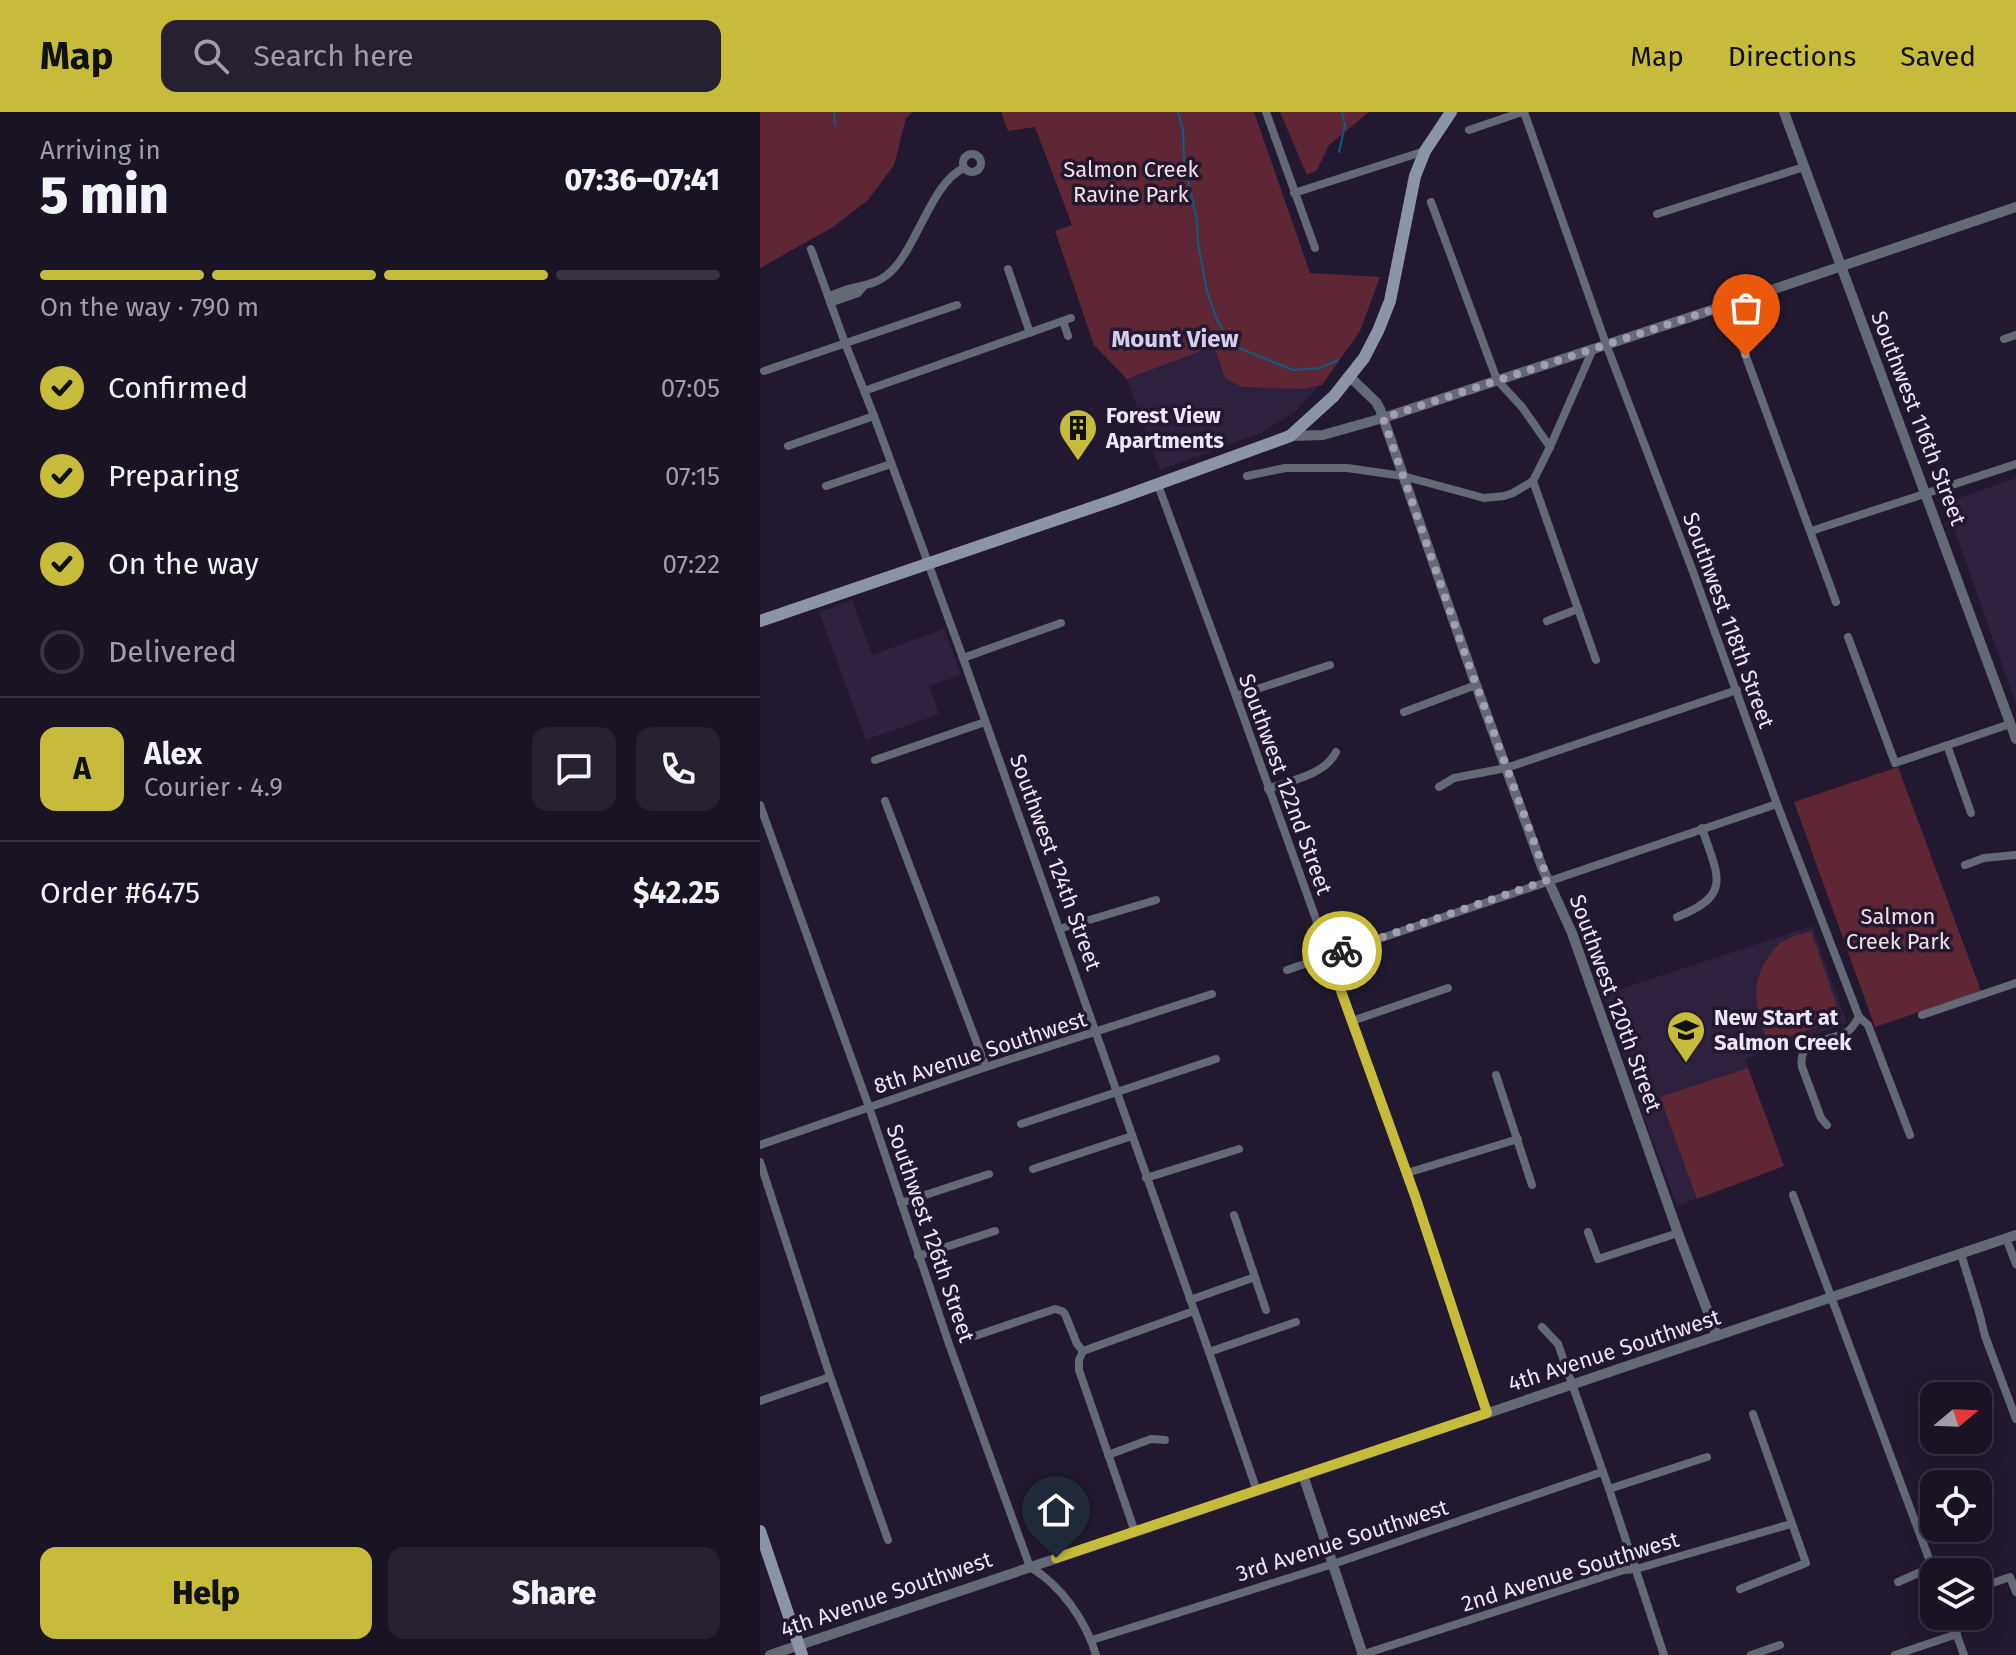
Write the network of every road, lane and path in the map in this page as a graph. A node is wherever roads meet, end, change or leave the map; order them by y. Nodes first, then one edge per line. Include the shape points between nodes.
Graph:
1 (1266, 112) edge
2 (1451, 112) edge
3 (1523, 112) edge
4 (1784, 112) edge
5 (1469, 130) dead end
6 (1425, 151) junction
7 (1804, 167) junction
8 (964, 168) dead end
9 (1294, 193) junction
10 (1431, 202) dead end
11 (2016, 207) edge
12 (1657, 214) dead end
13 (1315, 248) dead end
14 (811, 249) dead end
15 (1840, 266) junction
16 (1008, 269) dead end
17 (829, 300) junction
18 (957, 305) dead end
19 (1727, 305) junction
20 (1030, 333) junction
21 (2016, 335) edge
22 (1068, 336) dead end
23 (2004, 339) dead end
24 (845, 343) junction
25 (1606, 344) junction
26 (1593, 349) junction
27 (764, 371) dead end
28 (1350, 377) junction
29 (1497, 380) junction
30 (864, 391) junction
31 (874, 416) junction
32 (1383, 418) junction
33 (1290, 436) junction
34 (788, 446) dead end
35 (1550, 447) junction
36 (891, 464) junction
37 (2016, 464) edge
38 (1247, 476) dead end
39 (1403, 476) junction
40 (1533, 481) junction
41 (1158, 485) junction
42 (826, 486) dead end
43 (1926, 494) junction
44 (1811, 531) junction
45 (927, 565) junction
46 (1836, 602) dead end
47 (1578, 609) junction
48 (760, 621) edge
49 (1547, 621) dead end
50 (1061, 623) dead end
51 (1848, 637) dead end
52 (963, 658) junction
53 (1596, 660) dead end
54 (1330, 665) dead end
55 (1476, 685) junction
56 (1737, 690) junction
57 (1236, 696) junction
58 (1404, 712) dead end
59 (985, 722) junction
60 (2010, 724) junction
61 (2016, 739) edge
62 (1947, 745) junction
63 (1336, 752) dead end
64 (875, 760) dead end
65 (1506, 768) junction
66 (1439, 787) dead end
67 (1268, 789) junction
68 (885, 801) dead end
69 (1777, 804) junction
70 (760, 805) edge
71 (1971, 813) dead end
72 (1702, 828) junction
73 (2016, 855) edge
74 (1965, 865) dead end
75 (1548, 880) junction
76 (1156, 900) dead end
77 (1677, 917) dead end
78 (1059, 929) junction
79 (1328, 955) junction
80 (1287, 970) dead end
81 (2016, 983) edge
82 (1448, 988) dead end
83 (1212, 994) dead end
84 (1922, 1015) dead end
85 (1859, 1017) junction
86 (1352, 1021) junction
87 (1095, 1032) junction
88 (1216, 1059) dead end
89 (986, 1067) junction
90 (1496, 1075) dead end
91 (1116, 1091) junction
92 (869, 1107) junction
93 (1021, 1124) dead end
94 (1827, 1125) dead end
95 (1910, 1135) dead end
96 (1132, 1136) junction
97 (1518, 1139) junction
98 (760, 1145) edge
99 (1239, 1149) dead end
100 (760, 1162) edge
101 (1033, 1169) dead end
102 (1407, 1173) junction
103 (989, 1174) dead end
104 (1146, 1178) junction
105 (1532, 1185) dead end
106 (1793, 1195) dead end
107 (901, 1203) junction
108 (1234, 1215) dead end
109 (995, 1231) dead end
110 (1588, 1232) dead end
111 (1678, 1233) junction
112 (2011, 1237) edge
113 (1961, 1254) junction
114 (918, 1256) junction
115 (2016, 1264) edge
116 (1255, 1277) junction
117 (1832, 1297) junction
118 (1190, 1300) junction
119 (1266, 1310) dead end
120 (1194, 1311) junction
121 (1296, 1322) dead end
122 (1542, 1327) dead end
123 (1717, 1336) junction
124 (969, 1338) dead end
125 (1083, 1351) junction
126 (1209, 1352) junction
127 (830, 1377) junction
128 (1572, 1384) junction
129 (760, 1401) edge
130 (1487, 1413) junction
131 (1753, 1414) dead end
132 (2016, 1419) edge
133 (1165, 1440) dead end
134 (1108, 1455) junction
135 (1707, 1457) dead end
136 (1602, 1472) junction
137 (1303, 1475) junction
138 (1609, 1489) junction
139 (1257, 1491) junction
140 (1791, 1524) junction
141 (760, 1531) edge
142 (1135, 1532) junction
143 (888, 1540) dead end
144 (1929, 1558) edge
145 (1333, 1564) junction
146 (1030, 1567) junction
147 (1636, 1569) junction
148 (1920, 1574) edge
149 (1898, 1582) dead end
150 (1992, 1583) edge
151 (1740, 1589) dead end
152 (2016, 1592) edge
153 (1955, 1630) edge
154 (1957, 1634) junction
155 (1092, 1640) junction
156 (1780, 1645) dead end
157 (800, 1650) edge
158 (770, 1655) edge
159 (1096, 1655) edge
160 (1362, 1655) edge
161 (1664, 1655) edge
162 (1751, 1655) edge
163 (1895, 1655) edge
164 (1964, 1655) edge

1 - 9 street
2 - 6 main road
3 - 5 street
3 - 25 street, Southwest 118th Street
4 - 7 street, Southwest 116th Street
6 - 9 street
6 - 28 main road via 1415,176 1390,303
7 - 12 street
7 - 15 street, Southwest 116th Street
8 - 17 street via 944,185 886,276 858,293
9 - 13 street
10 - 29 street
11 - 15 street
14 - 17 street, Southwest 124th Street
15 - 19 street
15 - 43 street, Southwest 116th Street
16 - 20 street
17 - 24 street, Southwest 124th Street
18 - 24 street
19 - 25 street
19 - 44 street
20 - 22 street via 1067,320
20 - 30 street
21 - 23 street
24 - 27 street
24 - 30 street, Southwest 124th Street
25 - 26 street
25 - 56 street, Southwest 118th Street
26 - 29 street
26 - 35 street
28 - 32 street, Southwest 120th Street via 1376,402
28 - 33 main road
29 - 32 street
29 - 35 street
30 - 31 street, Southwest 124th Street
31 - 34 street
31 - 36 street, Southwest 124th Street
32 - 33 street via 1323,435
32 - 39 street, Southwest 120th Street
33 - 41 main road
35 - 40 street
36 - 42 street
36 - 45 street, Southwest 124th Street
37 - 43 street
38 - 39 street via 1324,467
39 - 40 street via 1484,498 1513,493
39 - 55 street, Southwest 120th Street
40 - 47 street
41 - 45 main road
41 - 57 street, Southwest 122nd Street
43 - 44 street
43 - 60 street, Southwest 116th Street
44 - 46 street
45 - 48 main road
45 - 52 street, Southwest 124th Street
47 - 49 street
47 - 53 street
50 - 52 street
51 - 62 street via 1895,763
52 - 59 street, Southwest 124th Street
54 - 57 street
55 - 58 street
55 - 65 street, Southwest 120th Street
56 - 65 street
56 - 69 street, Southwest 118th Street
57 - 67 street, Southwest 122nd Street
59 - 64 street
59 - 78 street, Southwest 124th Street
60 - 61 street, Southwest 116th Street
60 - 62 street
62 - 71 street
63 - 67 street via 1314,772
65 - 66 street via 1454,778
65 - 75 street, Southwest 120th Street
67 - 79 street, Southwest 122nd Street
68 - 89 street
69 - 72 street
69 - 85 street, Southwest 118th Street
70 - 92 street, Southwest 126th Street
72 - 75 street
72 - 77 street via 1718,885 1706,903
73 - 74 street
75 - 79 street
75 - 111 street, Southwest 120th Street via 1572,933
76 - 78 street
78 - 87 street, Southwest 124th Street
79 - 80 street
79 - 86 street, Southwest 122nd Street
81 - 84 street
82 - 86 street
83 - 87 street, 8th Avenue Southwest
85 - 94 street via 1850,1030 1803,1051 1802,1067
85 - 95 street, Southwest 118th Street via 1868,1025
86 - 102 street, Southwest 122nd Street
87 - 89 street, 8th Avenue Southwest
87 - 91 street, Southwest 124th Street
88 - 91 street
89 - 92 street, 8th Avenue Southwest
90 - 97 street
91 - 93 street
91 - 96 street, Southwest 124th Street
92 - 98 street, 8th Avenue Southwest
92 - 107 street, Southwest 126th Street
96 - 101 street
96 - 104 street, Southwest 124th Street
97 - 102 street
97 - 105 street
99 - 104 street
100 - 127 street
102 - 130 street, Southwest 122nd Street
103 - 107 street
104 - 118 street, Southwest 124th Street
106 - 117 street
107 - 114 street, Southwest 126th Street
108 - 116 street
109 - 114 street
110 - 111 street via 1598,1259
111 - 123 street, Southwest 120th Street
112 - 113 street, 4th Avenue Southwest
112 - 115 street
113 - 117 street, 4th Avenue Southwest
113 - 132 street
114 - 146 street, Southwest 126th Street
116 - 118 street
116 - 119 street
117 - 123 street, 4th Avenue Southwest
117 - 144 street
118 - 120 street, Southwest 124th Street
120 - 125 street
120 - 126 street, Southwest 124th Street
121 - 126 street
122 - 128 street via 1558,1344
123 - 128 street, 4th Avenue Southwest
124 - 125 street, Southwest 126th Street via 1055,1309 1065,1314
125 - 134 street via 1079,1370
126 - 139 street, Southwest 124th Street
127 - 129 street
127 - 143 street
128 - 130 street, 4th Avenue Southwest
128 - 136 street
130 - 137 street, 4th Avenue Southwest
131 - 140 street
133 - 134 street via 1151,1439
134 - 142 street
135 - 138 street
136 - 138 street
136 - 145 street, 3rd Avenue Southwest
137 - 139 street, 4th Avenue Southwest
137 - 145 street
138 - 147 street
139 - 142 street, 4th Avenue Southwest
140 - 147 street, 2nd Avenue Southwest
140 - 151 street via 1806,1563
141 - 157 main road
142 - 146 street, 4th Avenue Southwest
145 - 155 street, 3rd Avenue Southwest
145 - 160 street
146 - 155 street, Southwest 126th Street via 1054,1586
146 - 157 street, 4th Avenue Southwest
147 - 160 street, 2nd Avenue Southwest
147 - 161 street
148 - 149 street
150 - 152 street via 2010,1577
153 - 154 street
154 - 163 street
154 - 164 street
155 - 159 street, Southwest 126th Street
156 - 162 street
157 - 158 street, 4th Avenue Southwest

